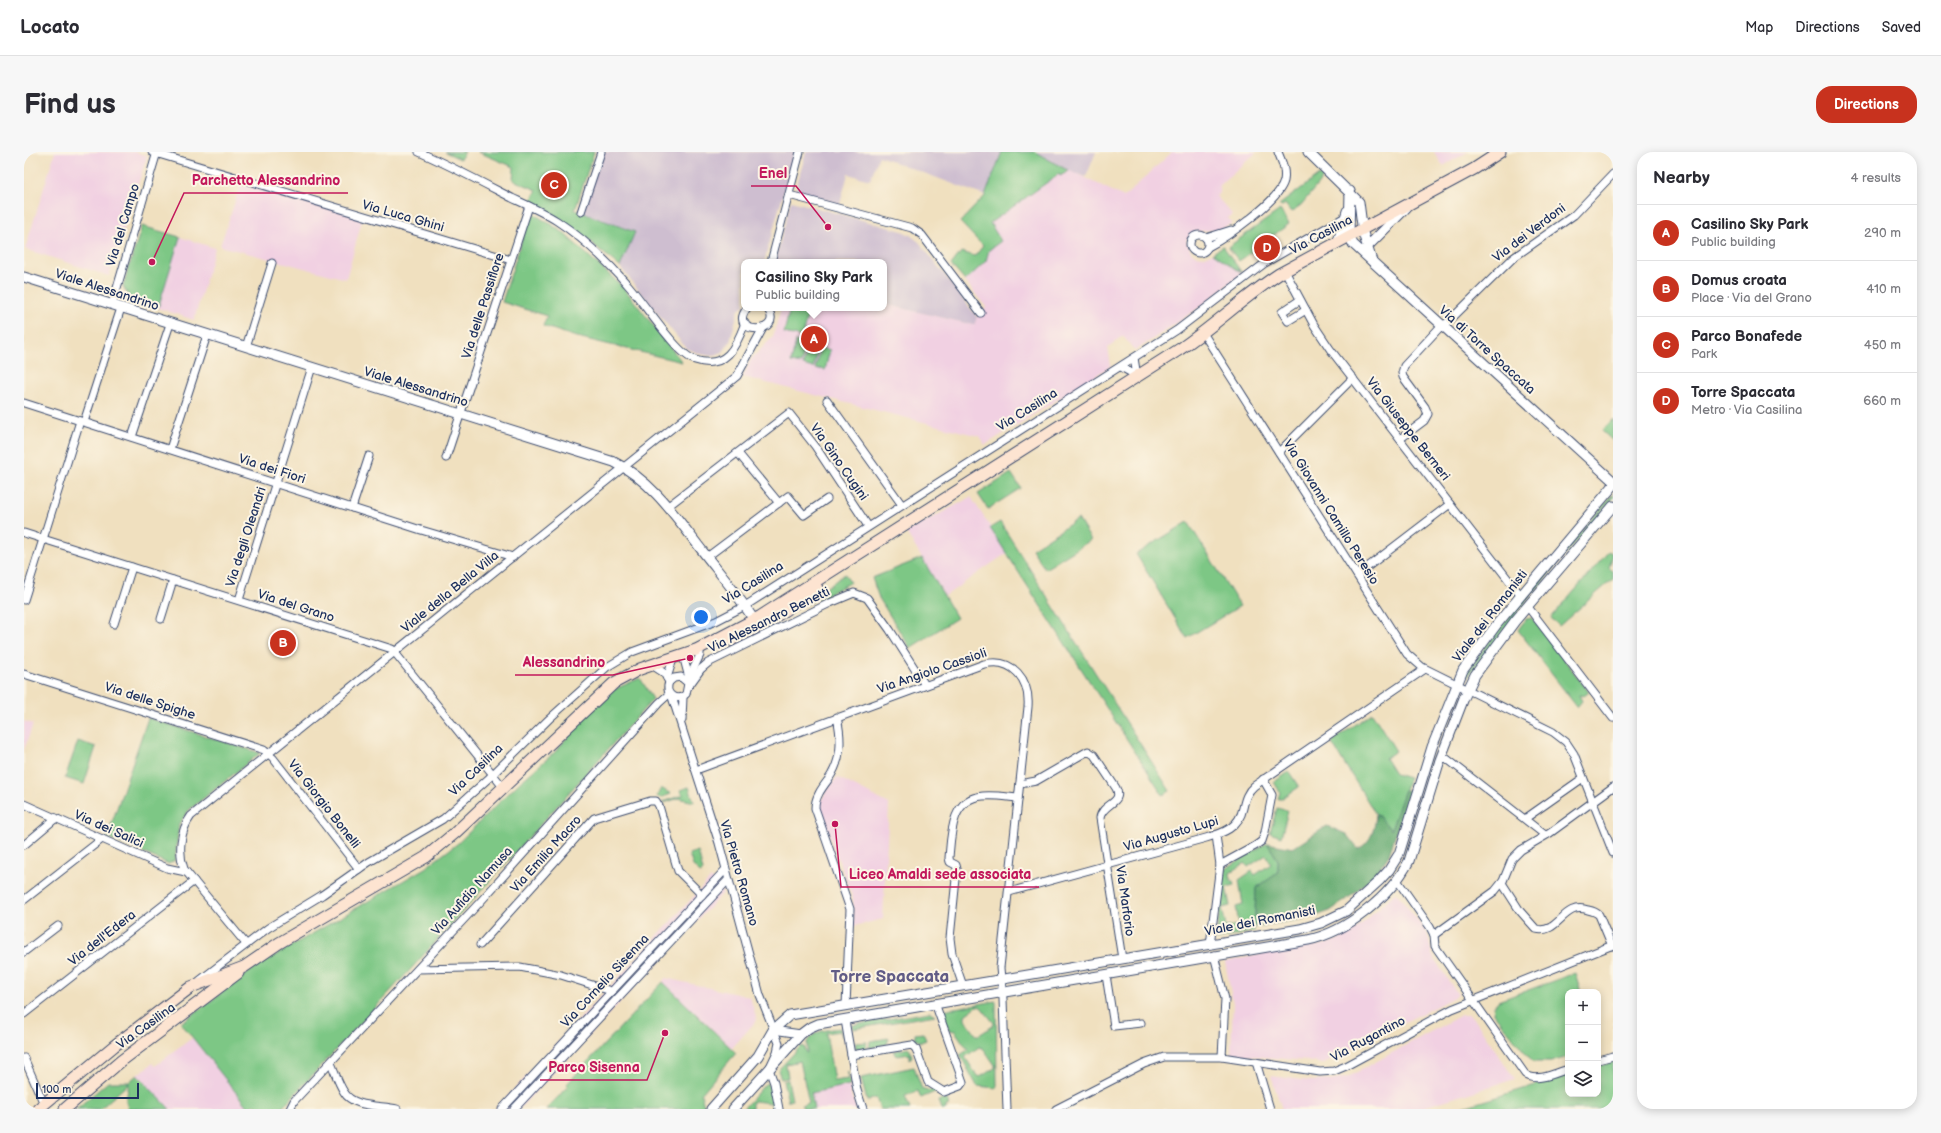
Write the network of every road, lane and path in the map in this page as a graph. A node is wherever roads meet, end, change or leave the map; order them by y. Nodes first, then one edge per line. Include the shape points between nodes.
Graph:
1 (419, 152) edge
2 (601, 152) edge
3 (800, 152) edge
4 (1308, 152) edge
5 (1500, 152) edge
6 (155, 153) edge
7 (1278, 153) edge
8 (1613, 174) edge
9 (1350, 191) junction
10 (789, 195) junction
11 (1350, 202) junction
12 (1412, 202) junction
13 (529, 206) junction
14 (581, 212) dead end
15 (1345, 217) junction
16 (1363, 228) junction
17 (1235, 229) junction
18 (1349, 236) junction
19 (1206, 238) junction
20 (1338, 242) junction
21 (1208, 247) junction
22 (1367, 247) junction
23 (772, 259) edge
24 (510, 260) junction
25 (272, 263) dead end
26 (1374, 264) junction
27 (1285, 271) junction
28 (24, 276) edge
29 (1300, 300) junction
30 (116, 306) junction
31 (1306, 310) junction
32 (746, 311) edge
33 (768, 311) edge
34 (981, 313) dead end
35 (745, 322) junction
36 (170, 324) junction
37 (1441, 326) junction
38 (763, 328) junction
39 (1203, 333) junction
40 (207, 335) junction
41 (246, 347) junction
42 (1134, 358) junction
43 (312, 367) junction
44 (1121, 367) junction
45 (1137, 376) junction
46 (1353, 378) junction
47 (827, 400) dead end
48 (24, 403) edge
49 (460, 414) junction
50 (82, 422) junction
51 (132, 437) junction
52 (1400, 439) junction
53 (170, 449) junction
54 (1279, 452) junction
55 (738, 453) junction
56 (369, 456) dead end
57 (446, 458) dead end
58 (624, 467) junction
59 (1613, 481) edge
60 (276, 483) junction
61 (1613, 486) edge
62 (827, 499) dead end
63 (779, 503) junction
64 (1450, 504) junction
65 (902, 505) junction
66 (1613, 506) edge
67 (668, 507) junction
68 (352, 508) junction
69 (868, 526) junction
70 (24, 533) edge
71 (43, 538) junction
72 (513, 557) junction
73 (707, 557) junction
74 (845, 562) junction
75 (132, 567) junction
76 (1357, 575) junction
77 (173, 580) junction
78 (1521, 596) junction
79 (24, 600) edge
80 (239, 600) junction
81 (745, 606) junction
82 (1528, 606) junction
83 (161, 619) dead end
84 (754, 620) junction
85 (114, 624) dead end
86 (700, 648) junction
87 (395, 652) junction
88 (678, 657) junction
89 (652, 665) junction
90 (1425, 669) junction
91 (24, 674) edge
92 (668, 680) junction
93 (688, 683) junction
94 (1456, 684) junction
95 (925, 685) junction
96 (1468, 689) junction
97 (671, 695) junction
98 (683, 697) junction
99 (837, 717) junction
100 (1613, 718) edge
101 (682, 722) junction
102 (269, 753) junction
103 (1442, 754) junction
104 (696, 770) junction
105 (493, 774) junction
106 (1583, 778) junction
107 (1263, 779) junction
108 (1020, 784) junction
109 (503, 787) junction
110 (1613, 787) edge
111 (1018, 798) junction
112 (1593, 802) junction
113 (24, 804) edge
114 (56, 818) junction
115 (1526, 818) junction
116 (1216, 835) junction
117 (1545, 835) junction
118 (102, 840) junction
119 (24, 845) edge
120 (1613, 853) edge
121 (1108, 864) junction
122 (1220, 865) junction
123 (359, 869) junction
124 (726, 870) junction
125 (186, 872) junction
126 (728, 880) junction
127 (1397, 880) junction
128 (194, 881) junction
129 (1502, 883) junction
130 (1009, 892) junction
131 (702, 896) junction
132 (24, 900) edge
133 (58, 926) dead end
134 (1434, 935) junction
135 (246, 944) junction
136 (480, 945) dead end
137 (1210, 945) junction
138 (1613, 946) edge
139 (24, 952) edge
140 (1214, 956) junction
141 (1122, 959) junction
142 (244, 967) junction
143 (418, 968) junction
144 (1106, 975) junction
145 (1001, 979) junction
146 (963, 986) junction
147 (191, 987) junction
148 (611, 991) junction
149 (1002, 992) junction
150 (1474, 1001) junction
151 (935, 1004) junction
152 (846, 1006) junction
153 (24, 1014) edge
154 (844, 1020) junction
155 (1141, 1023) dead end
156 (773, 1030) junction
157 (801, 1034) junction
158 (851, 1055) junction
159 (1613, 1056) edge
160 (1222, 1057) junction
161 (24, 1058) edge
162 (1601, 1059) edge
163 (1256, 1062) junction
164 (331, 1063) junction
165 (769, 1069) junction
166 (1565, 1070) edge
167 (41, 1107) edge
168 (291, 1107) edge
169 (65, 1109) edge
170 (397, 1109) edge
171 (502, 1109) edge
172 (514, 1109) edge
173 (711, 1109) edge
174 (733, 1109) edge
175 (779, 1109) edge
176 (863, 1109) edge
177 (1006, 1109) edge
178 (1056, 1109) edge
179 (1270, 1109) edge

1 - 13 street
2 - 14 street
3 - 10 street
4 - 9 street
5 - 12 main road, Via Casilina
6 - 24 street, Via Luca Ghini
6 - 30 street, Via del Campo
7 - 17 street via 1285,172 1279,192
8 - 37 street, Via dei Verdoni via 1574,215 1513,258
9 - 11 street
9 - 16 street via 1359,202
10 - 23 street
10 - 34 street via 912,228 922,235
11 - 15 street
11 - 18 street
12 - 16 main road, Via Casilina
12 - 22 street, Via Casilina
13 - 24 street, Via delle Passiflore
13 - 35 street via 564,226 603,259 638,296 678,347 693,360 704,363 728,356 739,341
15 - 20 street
15 - 42 street, Via Casilina via 1257,268 1188,322
16 - 18 main road, Via Casilina
16 - 22 street
17 - 19 street
17 - 21 street
18 - 20 main road, Via Casilina
18 - 26 street, Via di Torre Spaccata via 1353,244
19 - 21 street
19 - 21 street via 1198,235 1193,237 1190,247 1193,252 1199,254
20 - 27 main road, Via Casilina
22 - 26 street
24 - 49 street, Via delle Passiflore
25 - 41 street
26 - 37 street, Via di Torre Spaccata
27 - 29 street, Via Giuseppe Berneri
27 - 39 main road, Via Casilina via 1260,287
28 - 30 street, Viale Alessandrino
29 - 31 street, Via Giuseppe Berneri
29 - 31 street via 1282,312 1288,321
30 - 36 street, Viale Alessandrino
30 - 50 street, Via del Campo
31 - 46 street, Via Giuseppe Berneri
32 - 35 street
33 - 38 street, Viale della Bella Villa via 770,318
35 - 38 street via 752,329
36 - 40 street, Viale Alessandrino
36 - 51 street
37 - 52 street, Via dei Verdoni via 1402,371 1404,379 1428,414 1422,423
37 - 59 street, Via di Torre Spaccata
38 - 58 street, Viale della Bella Villa via 737,376
39 - 45 main road, Via Casilina
39 - 54 street, Via Giovanni Camillo Peresio
40 - 41 street, Viale Alessandrino
40 - 53 street
41 - 43 street, Viale Alessandrino
42 - 44 street, Via Casilina
42 - 45 street
43 - 49 street, Viale Alessandrino
43 - 60 street, Via degli Oleandri
44 - 45 street
44 - 65 street, Via Casilina
45 - 74 main road, Via Casilina
46 - 52 street, Via Giuseppe Berneri
46 - 54 street
47 - 65 street
48 - 50 street, Via dei Fiori
49 - 57 street, Via delle Passiflore
49 - 58 street, Viale Alessandrino
50 - 51 street, Via dei Fiori
50 - 71 street, Via del Campo
51 - 53 street, Via dei Fiori
52 - 64 street, Via Giuseppe Berneri
53 - 60 street, Via dei Fiori
54 - 76 street, Via Giovanni Camillo Peresio
55 - 63 street
55 - 67 street
55 - 69 street, Via Gino Cugini via 788,414 814,446
56 - 68 street
58 - 67 street, Viale Alessandrino via 648,485
58 - 72 street, Viale della Bella Villa
60 - 68 street, Via dei Fiori
60 - 80 street, Via degli Oleandri
61 - 78 street, Viale dei Romanisti
62 - 63 street via 804,515 788,496
63 - 73 street
64 - 76 street
64 - 78 street, Via Giuseppe Berneri
65 - 69 street, Via Casilina
66 - 82 street, Viale dei Romanisti
67 - 73 street, Viale Alessandrino
68 - 72 street, Via dei Fiori
69 - 81 street, Via Casilina
70 - 71 street, Via del Grano
71 - 75 street, Via del Grano
71 - 79 street, Via del Campo
72 - 87 street, Viale della Bella Villa
73 - 81 street, Viale Alessandrino
74 - 84 main road, Via Casilina
74 - 86 main road, Via Casilina via 813,591 770,621 714,647 706,650
75 - 77 street, Via del Grano
75 - 85 street
76 - 90 street, Via Giovanni Camillo Peresio via 1407,654
77 - 80 street, Via del Grano
77 - 83 street
78 - 94 street, Viale dei Romanisti via 1474,653
80 - 87 street, Via del Grano via 379,644
81 - 84 street, Viale Alessandrino
81 - 105 street, Via Casilina via 716,621 632,652 607,667
82 - 96 street, Viale dei Romanisti via 1483,663
82 - 100 street
84 - 86 main road, Via Casilina
86 - 88 main road, Via Casilina
86 - 93 street via 700,655
87 - 102 street, Viale della Bella Villa
87 - 105 street, Via del Grano
88 - 89 main road, Via Casilina
88 - 92 street
88 - 93 street
89 - 92 street
89 - 109 main road, Via Casilina via 631,673 609,687
90 - 94 street, Via Giovanni Camillo Peresio
90 - 107 street, Via Augusto Lupi
91 - 102 street, Via delle Spighe
92 - 93 street via 678,677
92 - 97 street via 667,688
93 - 95 street, Via Alessandro Benetti via 708,663 854,593 863,595 869,601
93 - 98 street via 687,693
94 - 96 street, Via Giovanni Camillo Peresio
94 - 137 street, Viale dei Romanisti via 1426,762 1399,854 1380,881 1346,911 1321,923
95 - 99 street, Via Angiolo Cassioli
95 - 108 street, Via Angiolo Cassioli via 994,662 1006,664 1020,676 1027,686 1029,700
96 - 103 street, Viale dei Romanisti
96 - 106 street, Via Giovanni Camillo Peresio via 1563,739 1571,749
97 - 98 street
97 - 101 street, Via Pietro Romano
97 - 143 street, Via Aufidio Namusa via 659,703
98 - 101 street, Via Pietro Romano
99 - 104 street, Via Angiolo Cassioli
99 - 152 street via 841,741 838,760 833,773 818,795 815,808 850,909
101 - 104 street, Via Pietro Romano
102 - 123 street, Via Giorgio Bonelli
102 - 125 street, Viale della Bella Villa via 195,812 188,821 182,832 182,861
103 - 115 street
103 - 127 street, Viale dei Romanisti via 1412,853
104 - 124 street, Via Pietro Romano
105 - 109 street, Via del Grano
105 - 123 street, Via Casilina via 443,819
106 - 112 street, Via Giovanni Camillo Peresio
106 - 115 street
107 - 116 street, Via Augusto Lupi via 1248,792 1242,816 1237,823
107 - 122 street via 1272,795 1264,837 1255,846
108 - 111 street, Via Angiolo Cassioli
108 - 121 street, Via Marforio via 1033,783 1082,753 1092,753 1118,794 1116,800 1102,810 1100,816
109 - 142 main road, Via Casilina via 456,832 418,862
110 - 112 street
111 - 130 street, Via Angiolo Cassioli
111 - 146 street via 977,797 962,806 954,821 949,858 957,868 950,938 952,954
112 - 117 street
112 - 120 street, Via Giovanni Camillo Peresio
113 - 114 street, Via dei Salici
114 - 118 street, Via dei Salici
114 - 119 street
115 - 117 street
116 - 121 street, Via Augusto Lupi
116 - 122 street
117 - 129 street via 1515,855
118 - 125 street, Via dei Salici via 167,868
118 - 132 street
121 - 130 street, Via Augusto Lupi
121 - 141 street, Via Marforio
122 - 137 street
123 - 135 street, Via Casilina
124 - 126 street, Via Pietro Romano
124 - 131 street, Via Cornelio Sisenna
125 - 128 street, Viale della Bella Villa
126 - 156 street, Via Pietro Romano via 760,995
126 - 172 street, Via Cornelio Sisenna
127 - 134 street
127 - 140 street, Viale dei Romanisti via 1358,916 1328,934 1308,940
128 - 135 street
128 - 153 street, Via dell'Edera
129 - 134 street via 1492,894
129 - 138 street via 1520,911 1536,929 1548,928 1574,908 1580,907 1599,915
130 - 145 street, Via Angiolo Cassioli via 1001,948
131 - 136 street, Via Emilio Macro via 679,873 659,806 656,801 650,801 594,818
131 - 148 street, Via Cornelio Sisenna
133 - 139 street
134 - 150 street via 1435,946
135 - 147 street, Via Casilina
137 - 141 street, Viale dei Romanisti
138 - 150 street, Via Rugantino
140 - 144 street, Viale dei Romanisti
140 - 160 street via 1225,999
141 - 145 street, Viale dei Romanisti
142 - 147 main road, Via Casilina
142 - 169 main road, Via Casilina via 220,988 121,1061
143 - 148 street via 520,967 561,975
143 - 164 street, Via Aufidio Namusa
144 - 149 street, Viale dei Romanisti
144 - 155 street via 1114,1026
145 - 146 street, Viale dei Romanisti
145 - 149 street, Via Angiolo Cassioli
146 - 152 street, Viale dei Romanisti
147 - 167 main road, Via Casilina via 128,1034
148 - 171 street, Via Cornelio Sisenna
149 - 151 street, Viale dei Romanisti
149 - 177 street, Via Angiolo Cassioli
150 - 163 street, Via Rugantino via 1438,1016 1334,1071 1320,1072
150 - 166 street via 1523,1071 1530,1077
151 - 154 street, Viale dei Romanisti
151 - 158 street via 963,1082 960,1086 944,1092 929,1083 916,1049 912,1045
152 - 156 street, Viale dei Romanisti via 790,1015
154 - 157 street, Viale dei Romanisti via 816,1025
154 - 158 street
156 - 157 street
156 - 165 street, Viale dei Romanisti via 779,1047
156 - 173 street, Viale dei Romanisti via 758,1056
157 - 165 street, Viale dei Romanisti
158 - 176 street
159 - 162 street
160 - 163 street, Via Rugantino
160 - 178 street, Via Rugantino via 1168,1057 1155,1060
161 - 167 street
163 - 179 street
164 - 168 street, Via Aufidio Namusa
164 - 170 street via 343,1091 350,1098 375,1106
165 - 174 street, Viale dei Romanisti
165 - 175 street

